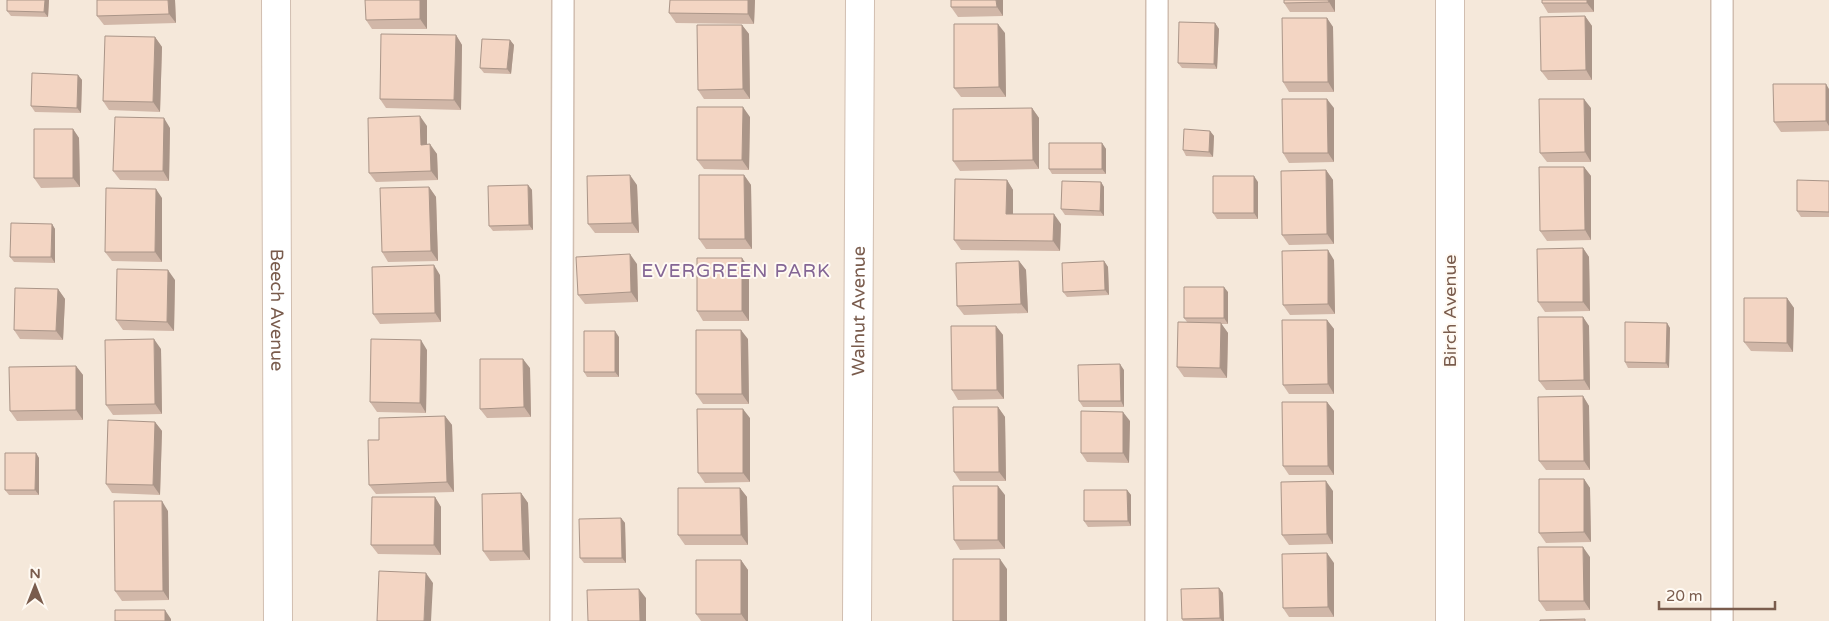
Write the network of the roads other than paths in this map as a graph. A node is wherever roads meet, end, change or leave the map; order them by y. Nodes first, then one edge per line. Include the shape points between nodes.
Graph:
1 (276, 0) edge
2 (564, 0) edge
3 (860, 0) edge
4 (1157, 0) edge
5 (1450, 0) edge
6 (1722, 0) edge
7 (278, 621) edge
8 (561, 621) edge
9 (857, 621) edge
10 (1156, 621) edge
11 (1450, 621) edge
12 (1722, 621) edge

1 - 7 street, Beech Avenue
2 - 8 lane
3 - 9 street, Walnut Avenue
4 - 10 lane
5 - 11 street, Birch Avenue
6 - 12 lane

